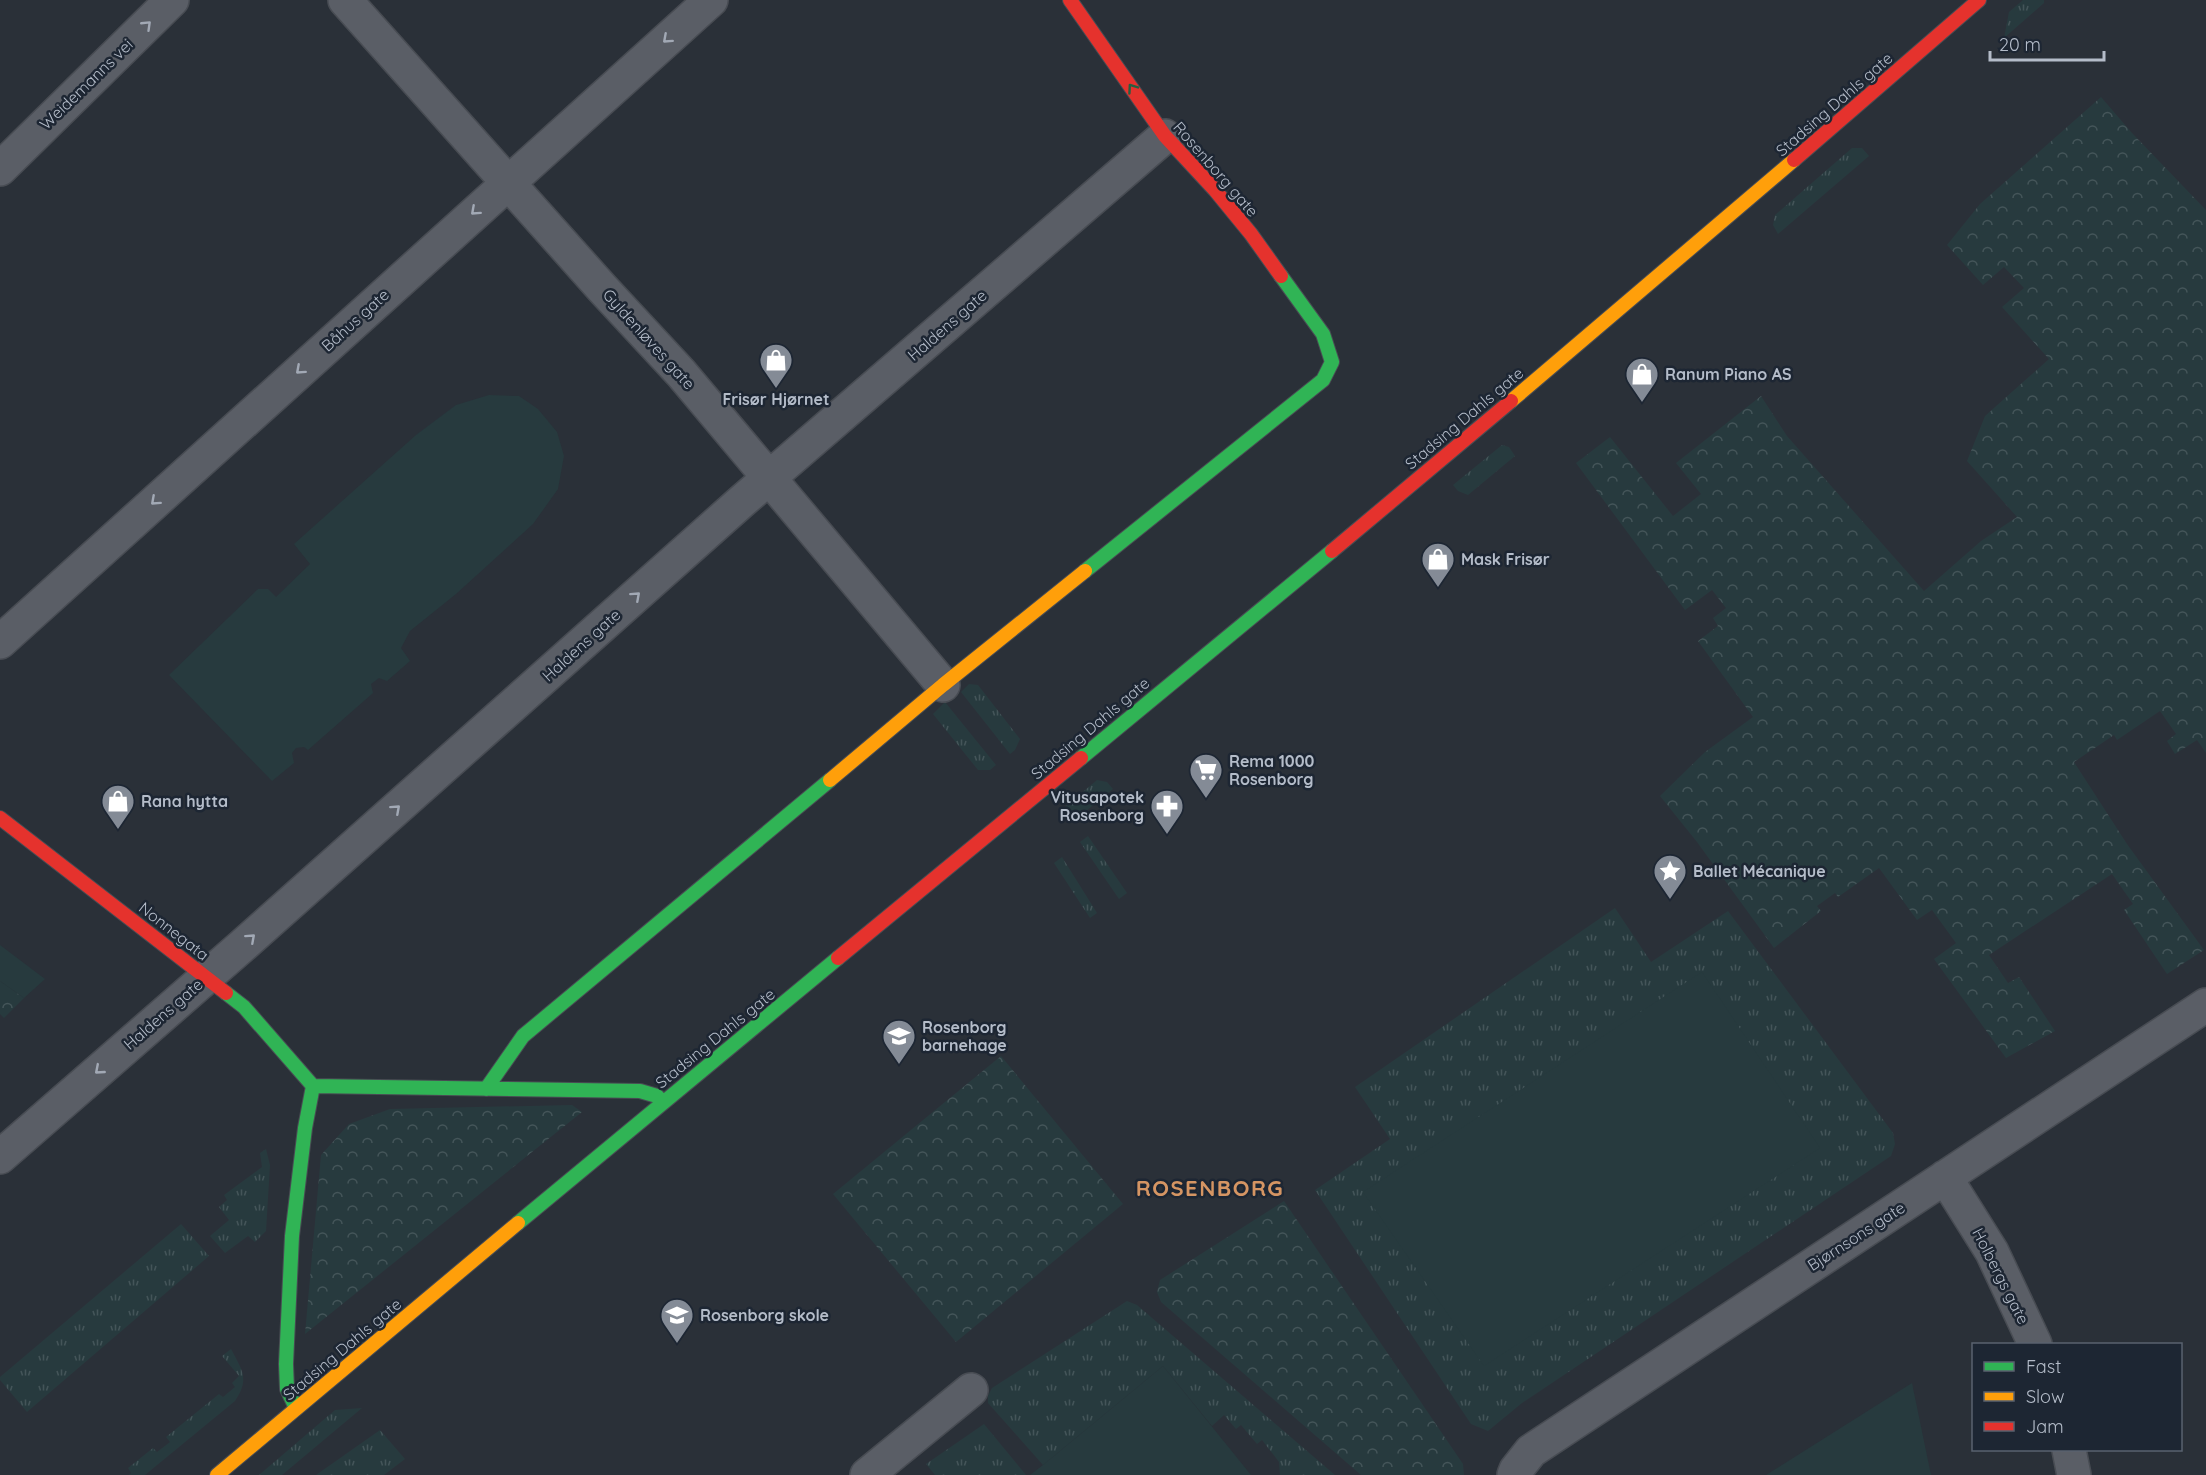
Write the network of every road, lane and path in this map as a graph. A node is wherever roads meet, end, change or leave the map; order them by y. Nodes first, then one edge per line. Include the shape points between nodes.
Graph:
1 (172, 0) edge
2 (345, 0) edge
3 (711, 0) edge
4 (1070, 0) edge
5 (1978, 0) edge
6 (1165, 136) junction
7 (0, 169) edge
8 (508, 181) junction
9 (770, 477) junction
10 (0, 642) edge
11 (943, 685) junction
12 (0, 818) edge
13 (206, 976) junction
14 (2206, 1005) edge
15 (313, 1086) junction
16 (486, 1089) junction
17 (663, 1103) junction
18 (0, 1157) edge
19 (1945, 1177) junction
20 (2035, 1343) edge
21 (970, 1390) dead end
22 (296, 1408) junction
23 (2069, 1451) edge
24 (217, 1475) edge
25 (867, 1475) edge
26 (1514, 1475) edge
27 (2074, 1475) edge

7 -> 1 street, Weidemanns vei
2 - 8 street, Gyldenløves gate
3 -> 8 street, Båhus gate
6 -> 4 street, Rosenborg gate
5 - 17 street, Stadsing Dahls gate via 1433,466
6 - 9 street, Haldens gate
6 - 11 street, Rosenborg gate via 1251,234 1323,334 1332,362 1323,380
8 - 9 street, Gyldenløves gate
8 -> 10 street, Båhus gate
9 - 11 street, Gyldenløves gate
13 -> 9 street, Haldens gate
11 - 16 street via 523,1036
12 - 13 street, Nonnegata
13 - 15 street, Nonnegata via 244,1007
13 -> 18 street, Haldens gate
14 - 19 street, Bjørnsons gate
15 - 16 street
15 - 22 street via 292,1236 286,1364 287,1389
16 - 17 street via 640,1091 657,1096
17 - 22 street, Stadsing Dahls gate
19 - 20 street, Holbergs gate via 1992,1252
19 - 26 street, Bjørnsons gate via 1531,1451
21 - 25 street
22 - 24 street, Stadsing Dahls gate
23 - 27 street

